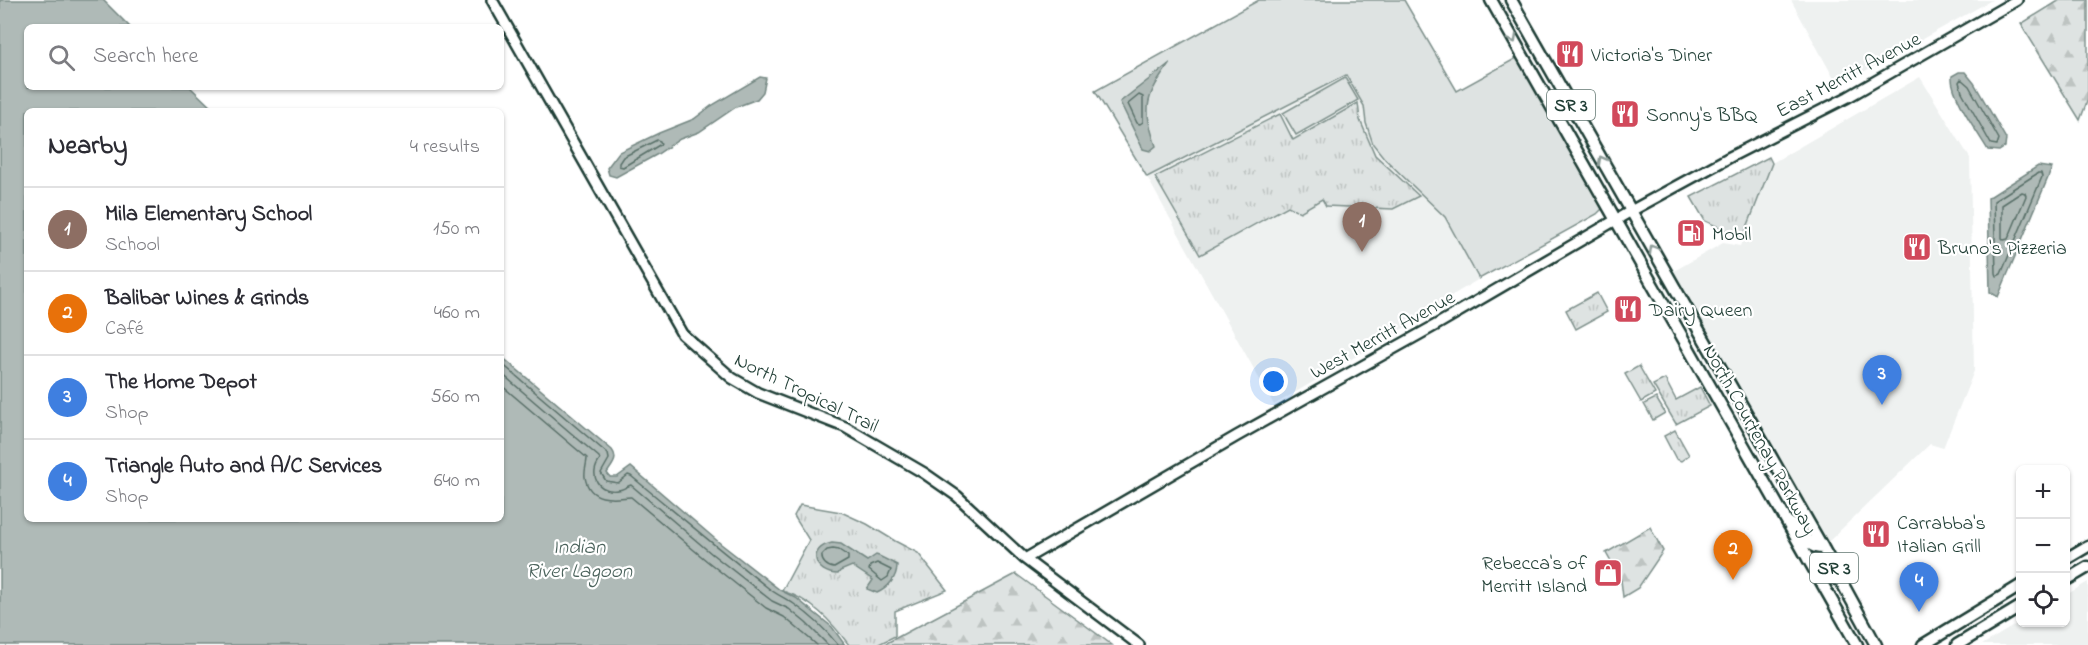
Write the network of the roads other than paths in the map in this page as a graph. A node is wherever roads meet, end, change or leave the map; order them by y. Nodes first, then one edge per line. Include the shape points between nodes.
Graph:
1 (492, 0) edge
2 (1491, 0) edge
3 (1511, 0) edge
4 (2017, 0) edge
5 (1631, 211) junction
6 (1616, 220) junction
7 (1669, 314) junction
8 (1700, 330) junction
9 (1682, 336) junction
10 (1712, 352) junction
11 (1724, 411) junction
12 (1755, 430) junction
13 (1740, 438) junction
14 (1767, 451) junction
15 (1787, 522) junction
16 (1048, 546) junction
17 (2088, 546) edge
18 (1823, 548) junction
19 (2070, 557) edge
20 (1025, 559) junction
21 (1808, 559) junction
22 (2087, 566) edge
23 (1040, 570) junction
24 (2070, 577) edge
25 (1842, 583) junction
26 (2016, 588) edge
27 (2016, 609) edge
28 (1139, 645) edge
29 (1857, 645) edge
30 (1876, 645) edge
31 (1923, 645) edge
32 (1956, 645) edge

1 - 20 street, North Tropical Trail via 682,334 732,378 759,393 845,427 924,473 957,496
2 -> 6 main road, North Courtenay Parkway / SR 3
5 -> 3 main road, North Courtenay Parkway / SR 3
4 - 5 street, East Merritt Avenue via 1848,97
5 - 6 street, West Merritt Avenue
8 -> 5 main road, North Courtenay Parkway / SR 3
6 - 7 main road, North Courtenay Parkway / SR 3
6 - 16 street, West Merritt Avenue
7 - 8 main road via 1685,326
7 - 9 main road, North Courtenay Parkway / SR 3
8 - 10 main road, North Courtenay Parkway / SR 3
9 - 10 main road via 1695,338
9 - 11 main road, North Courtenay Parkway / SR 3
10 - 12 main road, North Courtenay Parkway / SR 3
11 - 12 main road via 1747,430
11 - 13 main road, North Courtenay Parkway / SR 3
12 - 14 main road, North Courtenay Parkway / SR 3
13 - 14 main road via 1745,437
13 - 15 main road, North Courtenay Parkway / SR 3
14 - 18 main road, North Courtenay Parkway / SR 3
15 - 18 main road via 1799,529 1808,543
15 - 21 main road, North Courtenay Parkway / SR 3
16 - 20 street, West Merritt Avenue
16 - 23 street via 1038,559
17 - 19 main road
18 - 25 main road, North Courtenay Parkway / SR 3
20 - 23 street, North Tropical Trail
21 - 25 main road via 1819,560
21 - 29 main road, North Courtenay Parkway / SR 3
22 - 24 main road
23 - 28 street, North Tropical Trail
25 - 30 main road, North Courtenay Parkway / SR 3
26 - 31 main road
27 - 32 main road

